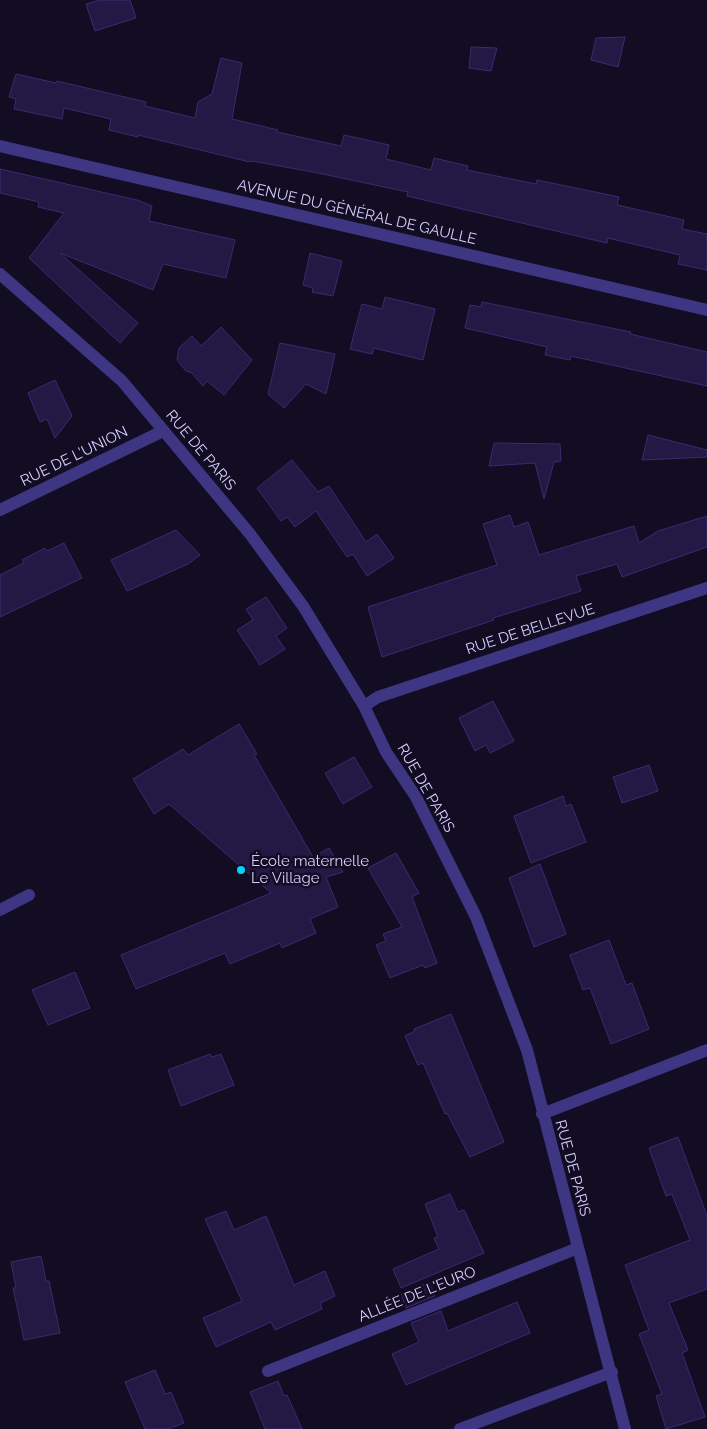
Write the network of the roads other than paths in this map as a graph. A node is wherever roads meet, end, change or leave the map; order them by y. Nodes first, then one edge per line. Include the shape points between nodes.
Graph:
1 (0, 146) edge
2 (0, 274) edge
3 (707, 310) edge
4 (163, 431) junction
5 (0, 510) edge
6 (707, 588) edge
7 (364, 706) junction
8 (29, 895) dead end
9 (0, 910) edge
10 (707, 1050) edge
11 (542, 1114) junction
12 (578, 1248) junction
13 (268, 1371) dead end
14 (612, 1372) junction
15 (460, 1429) edge
16 (625, 1429) edge

1 - 3 street, AVENUE DU GÉNÉRAL DE GAULLE
2 - 4 street, RUE DE PARIS via 122,381
4 - 5 street, RUE DE L'UNION
4 - 7 street, RUE DE PARIS via 256,542 303,606
6 - 7 street, RUE DE BELLEVUE via 378,697
7 - 11 street, RUE DE PARIS via 386,752 416,797 476,917 527,1050
8 - 9 street
10 - 11 street
11 - 12 street, RUE DE PARIS
12 - 13 street, ALLÉE DE L'EURO
12 - 14 street, RUE DE PARIS
14 - 15 street
14 - 16 street, RUE DE PARIS

